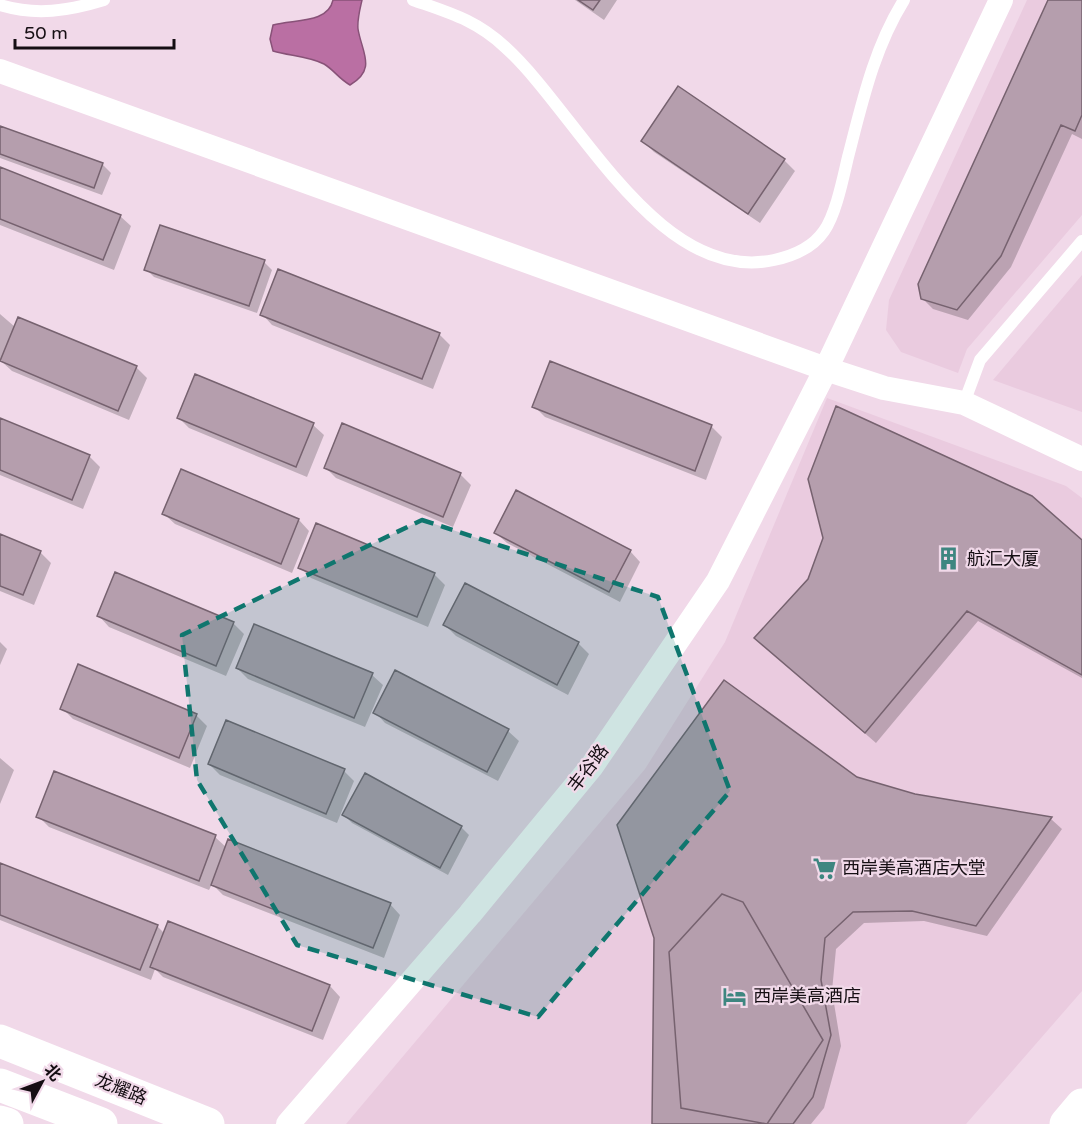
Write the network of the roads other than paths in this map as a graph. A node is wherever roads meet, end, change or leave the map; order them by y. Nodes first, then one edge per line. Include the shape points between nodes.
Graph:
1 (104, 0) edge
2 (413, 0) edge
3 (904, 0) edge
4 (1001, 0) edge
5 (0, 5) edge
6 (0, 71) edge
7 (1082, 242) edge
8 (826, 369) junction
9 (964, 403) junction
10 (1082, 459) edge
11 (0, 1041) edge
12 (0, 1085) edge
13 (1082, 1105) edge
14 (0, 1122) edge
15 (7, 1124) edge
16 (101, 1124) edge
17 (208, 1124) edge
18 (288, 1124) edge
19 (1066, 1124) edge

1 - 5 lane via 50,12 18,11
2 - 3 lane via 454,13 504,46 663,228 728,261 760,263 790,256 824,231 878,48
4 - 8 street, 丰谷路
6 - 8 street
7 - 9 lane via 980,360
8 - 9 street via 884,388
8 - 18 street, 丰谷路 via 718,581 592,766
9 - 10 street
11 - 17 main road, 龙耀路
12 - 16 main road
13 - 19 main road
14 - 15 main road

